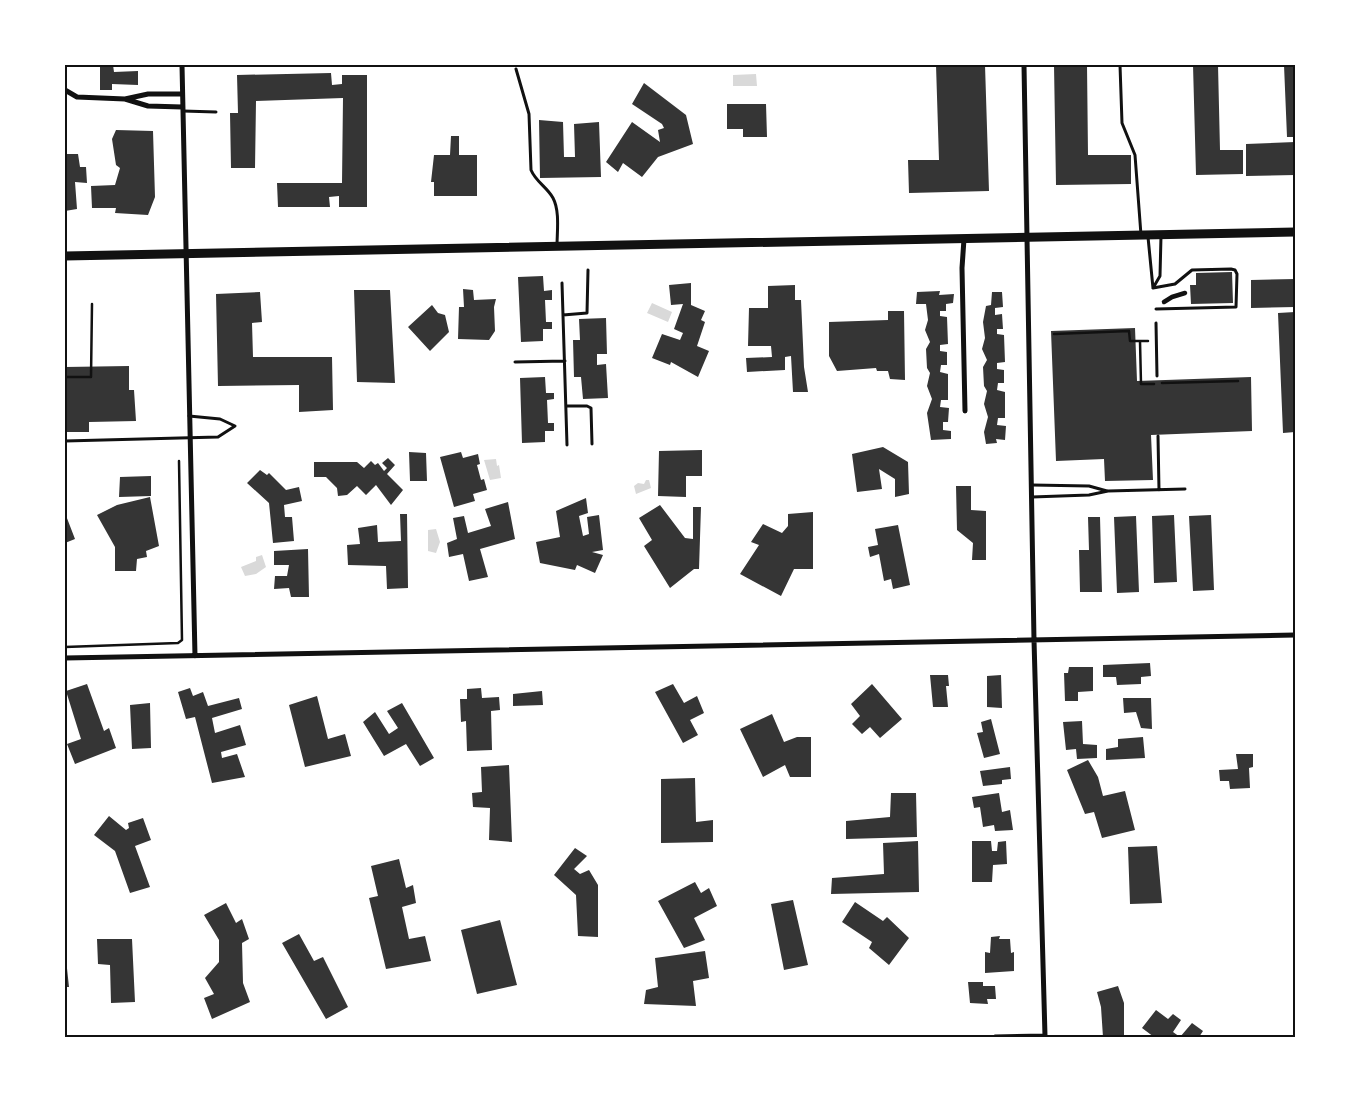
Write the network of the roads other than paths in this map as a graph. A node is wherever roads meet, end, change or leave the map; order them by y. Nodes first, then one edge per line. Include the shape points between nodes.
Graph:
1 (182, 65) edge
2 (1024, 65) edge
3 (1120, 65) edge
4 (516, 69) dead end
5 (65, 90) edge
6 (182, 94) junction
7 (125, 100) junction
8 (182, 109) junction
9 (216, 112) dead end
10 (1295, 232) edge
11 (1144, 235) junction
12 (1161, 235) junction
13 (1027, 237) junction
14 (964, 239) junction
15 (557, 247) junction
16 (185, 255) junction
17 (65, 256) edge
18 (588, 270) dead end
19 (1160, 276) junction
20 (562, 283) dead end
21 (1168, 285) junction
22 (1153, 288) junction
23 (1185, 293) dead end
24 (1164, 302) dead end
25 (1156, 309) dead end
26 (563, 315) junction
27 (1156, 323) dead end
28 (565, 361) junction
29 (515, 362) dead end
30 (1157, 376) dead end
31 (566, 406) junction
32 (965, 411) dead end
33 (189, 416) junction
34 (1158, 436) dead end
35 (190, 438) junction
36 (65, 440) edge
37 (592, 444) dead end
38 (567, 445) dead end
39 (1031, 485) junction
40 (1185, 489) dead end
41 (1159, 490) junction
42 (1108, 492) junction
43 (1031, 497) junction
44 (1295, 636) edge
45 (1034, 640) junction
46 (195, 656) junction
47 (65, 658) edge
48 (1045, 1036) edge
49 (995, 1037) edge

1 - 6 street
2 - 13 street
3 - 11 lane via 1122,123 1135,155
4 - 15 lane via 529,114 531,170 555,204
5 - 7 street via 76,97
6 - 7 street via 148,94
6 - 8 street
7 - 8 street
8 - 9 lane
8 - 16 street
10 - 12 main road
11 - 12 main road
11 - 13 main road
11 - 22 lane
12 - 19 lane
13 - 14 main road
13 - 39 street
14 - 15 main road
14 - 32 street
15 - 16 main road
16 - 17 main road
16 - 33 street
18 - 26 lane via 587,313
19 - 21 lane
19 - 22 lane
20 - 26 lane
21 - 22 lane
21 - 25 lane via 1175,284 1192,270 1235,270 1238,304 1232,308
23 - 24 street
26 - 28 lane
27 - 30 lane
28 - 29 lane
28 - 31 lane
31 - 37 lane via 591,408
31 - 38 lane
33 - 35 street
33 - 35 lane via 220,419 235,426 218,437
34 - 41 lane
35 - 36 lane
35 - 46 street
39 - 42 lane via 1088,486
39 - 43 street
40 - 41 lane
41 - 42 lane
42 - 43 lane
43 - 45 street
44 - 45 street
45 - 46 street
45 - 48 street
46 - 47 street
48 - 49 street

